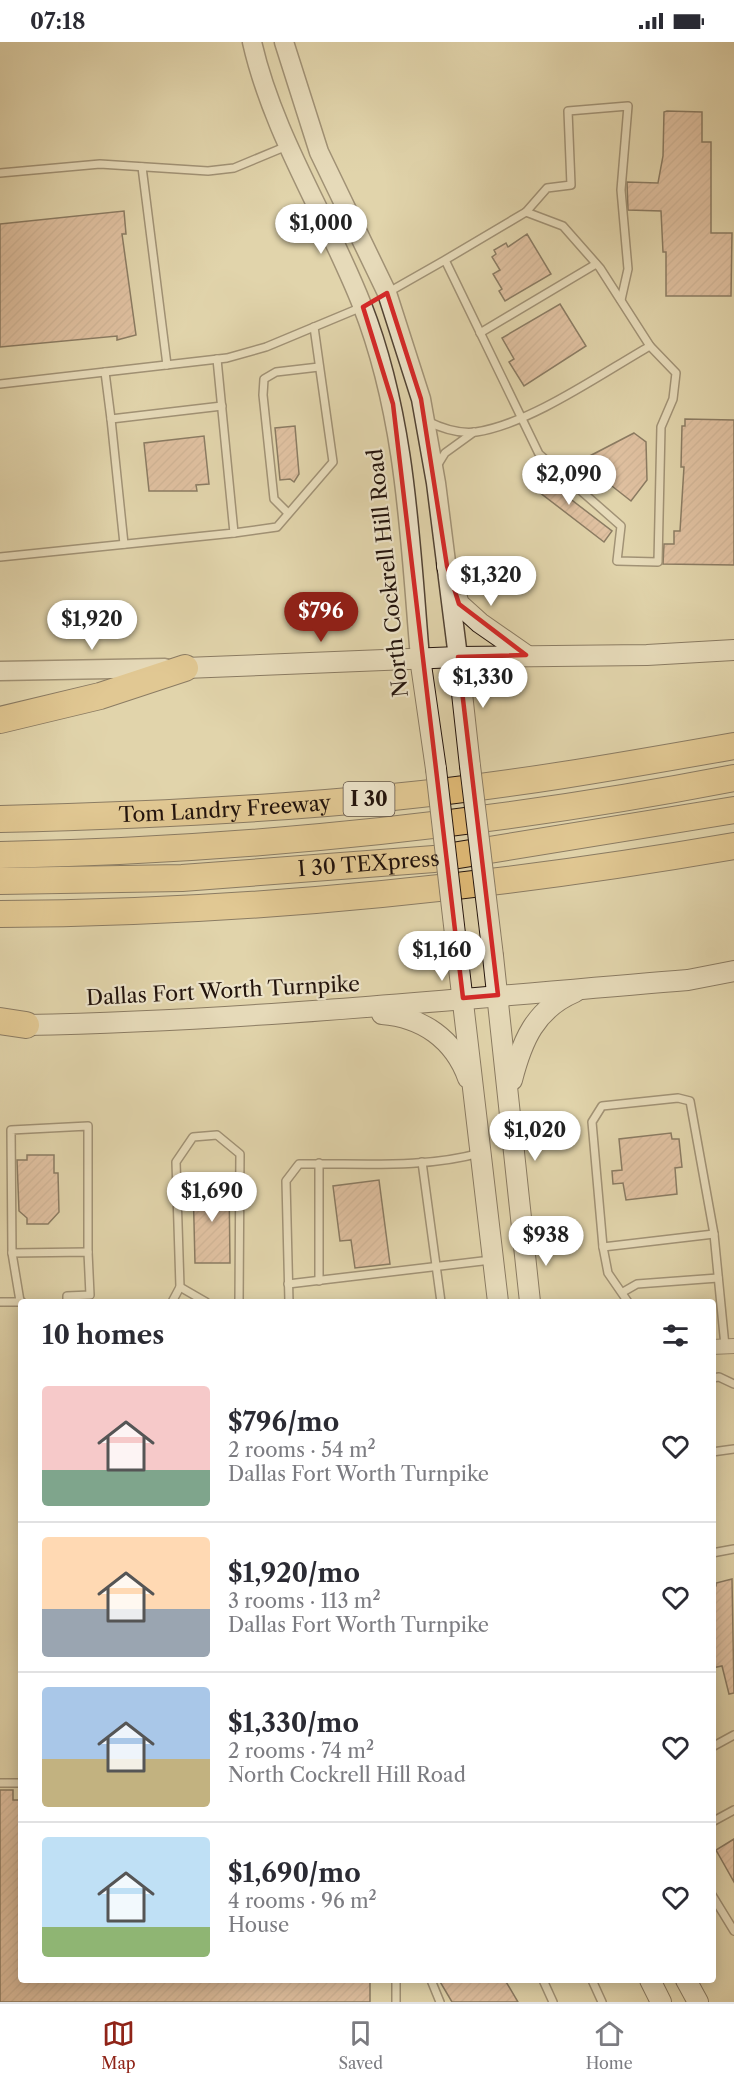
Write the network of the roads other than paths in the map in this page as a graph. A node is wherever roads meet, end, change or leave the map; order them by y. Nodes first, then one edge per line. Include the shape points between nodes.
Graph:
1 (252, 42) edge
2 (284, 42) edge
3 (289, 145) junction
4 (142, 167) junction
5 (0, 173) edge
6 (526, 212) junction
7 (446, 260) junction
8 (596, 264) junction
9 (387, 293) junction
10 (621, 300) junction
11 (363, 307) junction
12 (314, 327) junction
13 (480, 333) junction
14 (650, 346) junction
15 (218, 359) junction
16 (167, 365) junction
17 (319, 367) junction
18 (105, 372) junction
19 (0, 384) edge
20 (222, 406) junction
21 (111, 419) junction
22 (425, 419) junction
23 (521, 419) junction
24 (474, 432) junction
25 (434, 470) junction
26 (288, 513) junction
27 (234, 533) junction
28 (124, 544) junction
29 (0, 557) edge
30 (447, 566) junction
31 (734, 650) edge
32 (526, 655) junction
33 (458, 657) junction
34 (420, 658) junction
35 (185, 668) junction
36 (0, 671) edge
37 (0, 720) edge
38 (734, 746) edge
39 (734, 778) edge
40 (734, 810) edge
41 (0, 819) edge
42 (734, 846) edge
43 (0, 855) edge
44 (0, 880) edge
45 (0, 914) edge
46 (734, 971) edge
47 (586, 988) junction
48 (498, 995) junction
49 (463, 998) junction
50 (337, 1010) junction
51 (0, 1021) edge
52 (26, 1025) junction
53 (0, 1026) edge
54 (509, 1092) junction
55 (475, 1098) junction
56 (481, 1153) junction
57 (422, 1162) junction
58 (320, 1163) junction
59 (714, 1234) junction
60 (603, 1247) junction
61 (88, 1252) junction
62 (12, 1253) junction
63 (494, 1259) junction
64 (437, 1266) junction
65 (718, 1278) junction
66 (319, 1281) junction
67 (288, 1284) junction
68 (180, 1287) junction
69 (623, 1292) junction
70 (21, 1299) edge
71 (67, 1299) edge
72 (174, 1299) edge
73 (201, 1299) edge
74 (239, 1299) edge
75 (289, 1299) edge
76 (441, 1299) edge
77 (498, 1299) edge
78 (530, 1299) edge
79 (626, 1299) edge
80 (0, 1302) edge
81 (18, 1302) edge
82 (724, 1346) edge
83 (716, 1377) edge
84 (734, 1384) edge
85 (734, 1449) edge
86 (716, 1451) edge
87 (734, 1549) edge
88 (716, 1552) edge
89 (734, 1735) edge
90 (716, 1745) edge
91 (18, 1782) edge
92 (0, 1783) edge
93 (734, 1810) edge
94 (716, 1820) edge
95 (716, 1902) edge
96 (734, 1931) edge
97 (396, 1983) edge
98 (432, 1983) edge
99 (544, 1983) edge
100 (593, 1983) edge
101 (652, 1983) edge
102 (688, 1983) edge
103 (396, 2002) edge
104 (440, 2002) edge
105 (553, 2002) edge
106 (602, 2002) edge
107 (661, 2002) edge
108 (698, 2002) edge

1 - 3 street, North Cockrell Hill Road
2 - 9 street via 319,152
3 - 4 lane via 234,168 208,171
3 - 11 street, North Cockrell Hill Road
4 - 5 lane via 100,165
4 - 16 lane
6 - 7 lane
6 - 8 lane via 563,226
6 - 10 lane via 547,188 571,185 567,111 628,106 621,190 628,269
7 - 9 lane
7 - 13 lane
8 - 10 lane
8 - 13 lane
9 - 11 street
9 - 22 street
10 - 14 lane
11 - 12 lane
11 - 34 street, North Cockrell Hill Road via 393,404
12 - 15 lane via 266,347
12 - 17 lane
13 - 23 lane
14 - 23 lane
14 - 23 lane via 676,373 674,399 661,428 658,562 617,561 621,526 539,454
15 - 16 lane
15 - 20 lane
16 - 18 lane
17 - 26 lane via 333,462
17 - 26 lane via 276,372 264,380 274,499
18 - 19 lane
18 - 21 lane
20 - 21 lane
20 - 27 lane
21 - 28 lane
22 - 24 lane via 448,429
22 - 25 street
23 - 24 lane
24 - 25 lane via 445,453
25 - 30 street
26 - 27 lane via 277,527
27 - 28 lane
28 - 29 lane
30 - 32 main road via 459,604
30 - 33 street
31 - 32 main road
32 - 33 main road
33 - 34 main road
33 - 48 main road, bridge
34 - 35 main road
34 - 49 main road, North Cockrell Hill Road, bridge
35 - 36 street
35 - 37 highway via 100,696
38 - 41 highway, Tom Landry Freeway / I 30 via 395,797 164,814
39 - 43 highway via 523,815 281,842 119,853
40 - 44 highway, I 30 TEXpress via 434,859 182,878
42 - 45 highway via 636,863 408,892 166,910
46 - 47 main road, Dallas Fort Worth Turnpike via 688,980
47 - 48 main road, Dallas Fort Worth Turnpike
47 - 54 main road via 542,1012 520,1048
48 - 49 main road, Dallas Fort Worth Turnpike
48 - 54 main road
49 - 50 main road, Dallas Fort Worth Turnpike
49 - 55 main road, North Cockrell Hill Road
50 - 52 main road, Dallas Fort Worth Turnpike
50 - 55 main road via 401,1015 427,1025 447,1042 463,1065
51 - 52 highway
52 - 53 street, Dallas Fort Worth Turnpike
54 - 78 main road
55 - 56 main road, North Cockrell Hill Road
56 - 57 lane via 457,1160
56 - 63 main road, North Cockrell Hill Road
57 - 58 lane
57 - 64 lane
58 - 66 lane
58 - 67 lane via 299,1164 286,1181
59 - 60 lane
59 - 60 lane via 690,1101 678,1098 602,1106 592,1122
59 - 65 lane
60 - 69 lane via 608,1273
61 - 62 lane
61 - 62 lane via 88,1126 11,1130
61 - 71 lane via 90,1295
62 - 70 lane
63 - 64 lane
63 - 77 main road, North Cockrell Hill Road
64 - 66 lane
64 - 76 lane
65 - 69 lane via 637,1284
65 - 82 lane
66 - 67 lane
67 - 75 lane
68 - 72 lane
68 - 73 lane
68 - 74 lane via 176,1162 193,1137 217,1135 240,1154
69 - 79 lane
80 - 81 lane
83 - 84 lane
85 - 86 lane
87 - 88 lane
89 - 90 lane
91 - 92 lane
93 - 94 lane
95 - 96 lane
97 - 103 lane
98 - 104 lane
99 - 105 lane
100 - 106 lane
101 - 107 main road
102 - 108 main road

